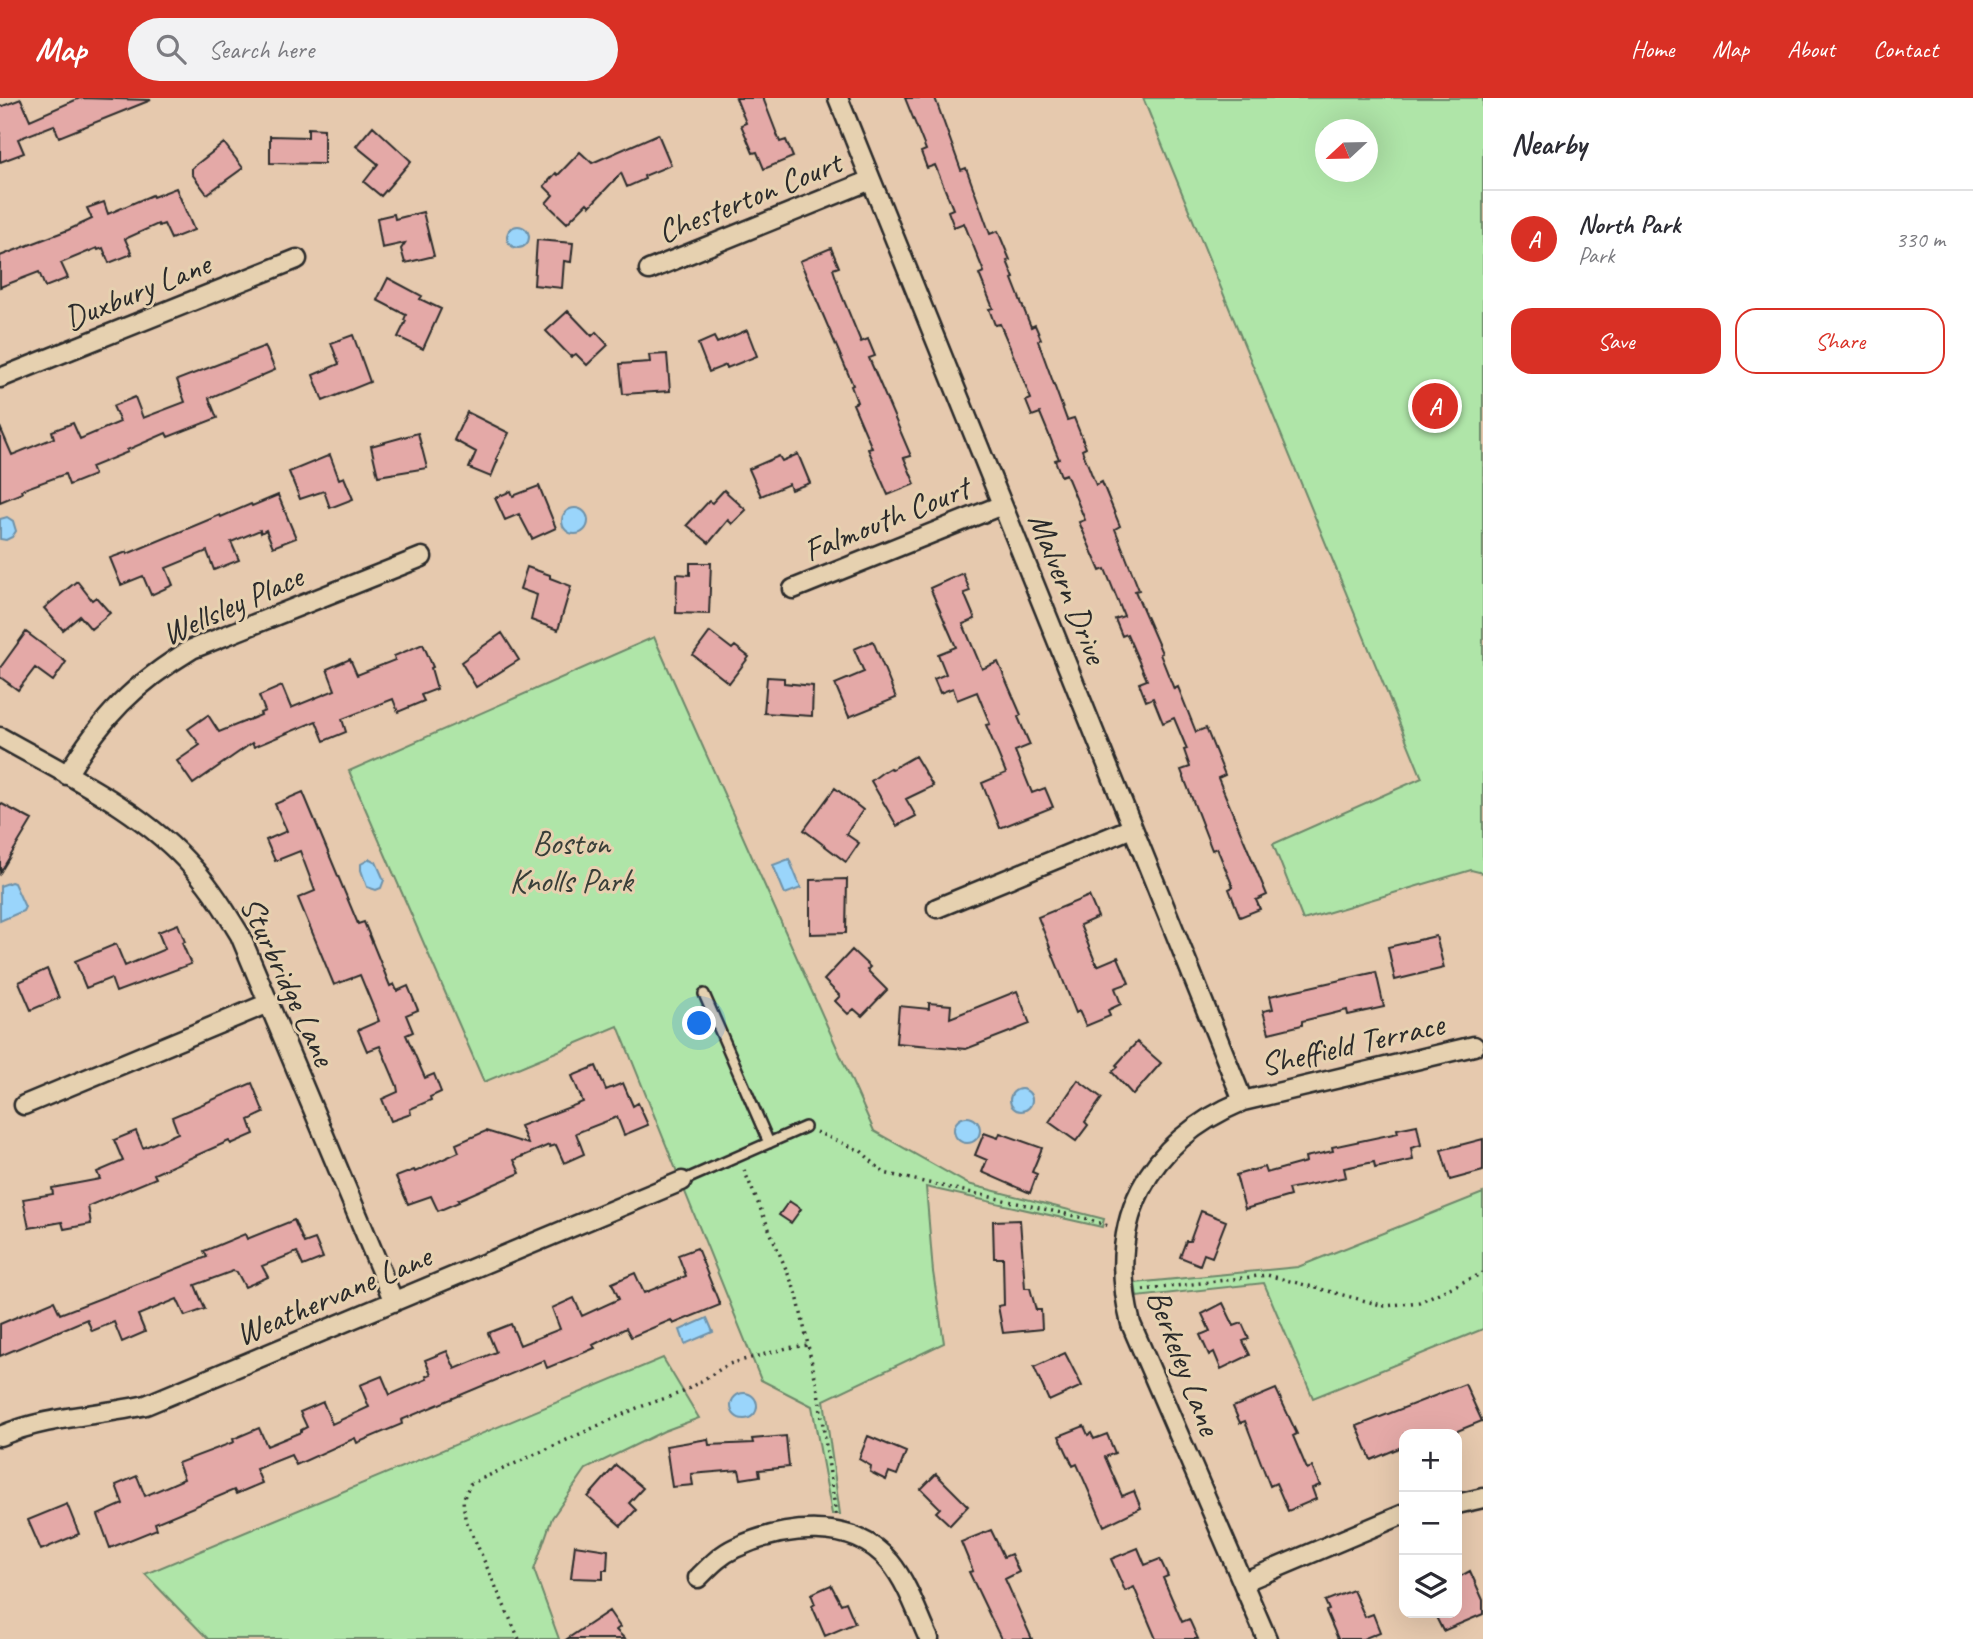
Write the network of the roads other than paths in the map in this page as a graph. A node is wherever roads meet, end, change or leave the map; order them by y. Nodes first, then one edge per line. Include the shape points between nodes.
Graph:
1 (838, 98) edge
2 (872, 180) junction
3 (297, 259) dead end
4 (649, 270) dead end
5 (0, 378) edge
6 (1002, 505) junction
7 (422, 557) dead end
8 (793, 589) dead end
9 (0, 737) edge
10 (67, 775) junction
11 (1132, 828) junction
12 (937, 908) dead end
13 (704, 993) dead end
14 (270, 1003) junction
15 (1474, 1046) dead end
16 (1243, 1101) junction
17 (24, 1105) dead end
18 (804, 1127) road end
19 (769, 1143) junction
20 (682, 1181) joint
21 (394, 1302) junction
22 (0, 1436) edge
23 (1483, 1498) edge
24 (1462, 1503) edge
25 (1399, 1516) edge
26 (698, 1578) dead end
27 (1242, 1582) junction
28 (929, 1639) edge
29 (1267, 1639) edge

1 - 2 street, Malvern Drive
2 - 4 street, Chesterton Court
2 - 6 street, Malvern Drive
3 - 5 street, Duxbury Lane
6 - 8 street, Falmouth Court
6 - 11 street, Malvern Drive
7 - 10 street, Wellsley Place via 192,649 162,667 109,713
9 - 10 street, Sturbridge Lane
10 - 14 street, Sturbridge Lane via 128,811 194,868 240,935
11 - 12 street
11 - 16 street, Malvern Drive
13 - 19 lane
14 - 17 street
14 - 21 street, Sturbridge Lane
15 - 16 street, Sheffield Terrace
16 - 27 street, Berkeley Lane via 1206,1119 1173,1145 1153,1169 1126,1232 1122,1266 1130,1324
18 - 19 lane
19 - 20 lane
20 - 21 street, Weathervane Lane
21 - 22 street, Weathervane Lane via 146,1405 50,1419
23 - 24 street
25 - 27 street
26 - 28 street via 733,1548 802,1531 838,1531 876,1548 890,1561
27 - 29 street, Berkeley Lane

